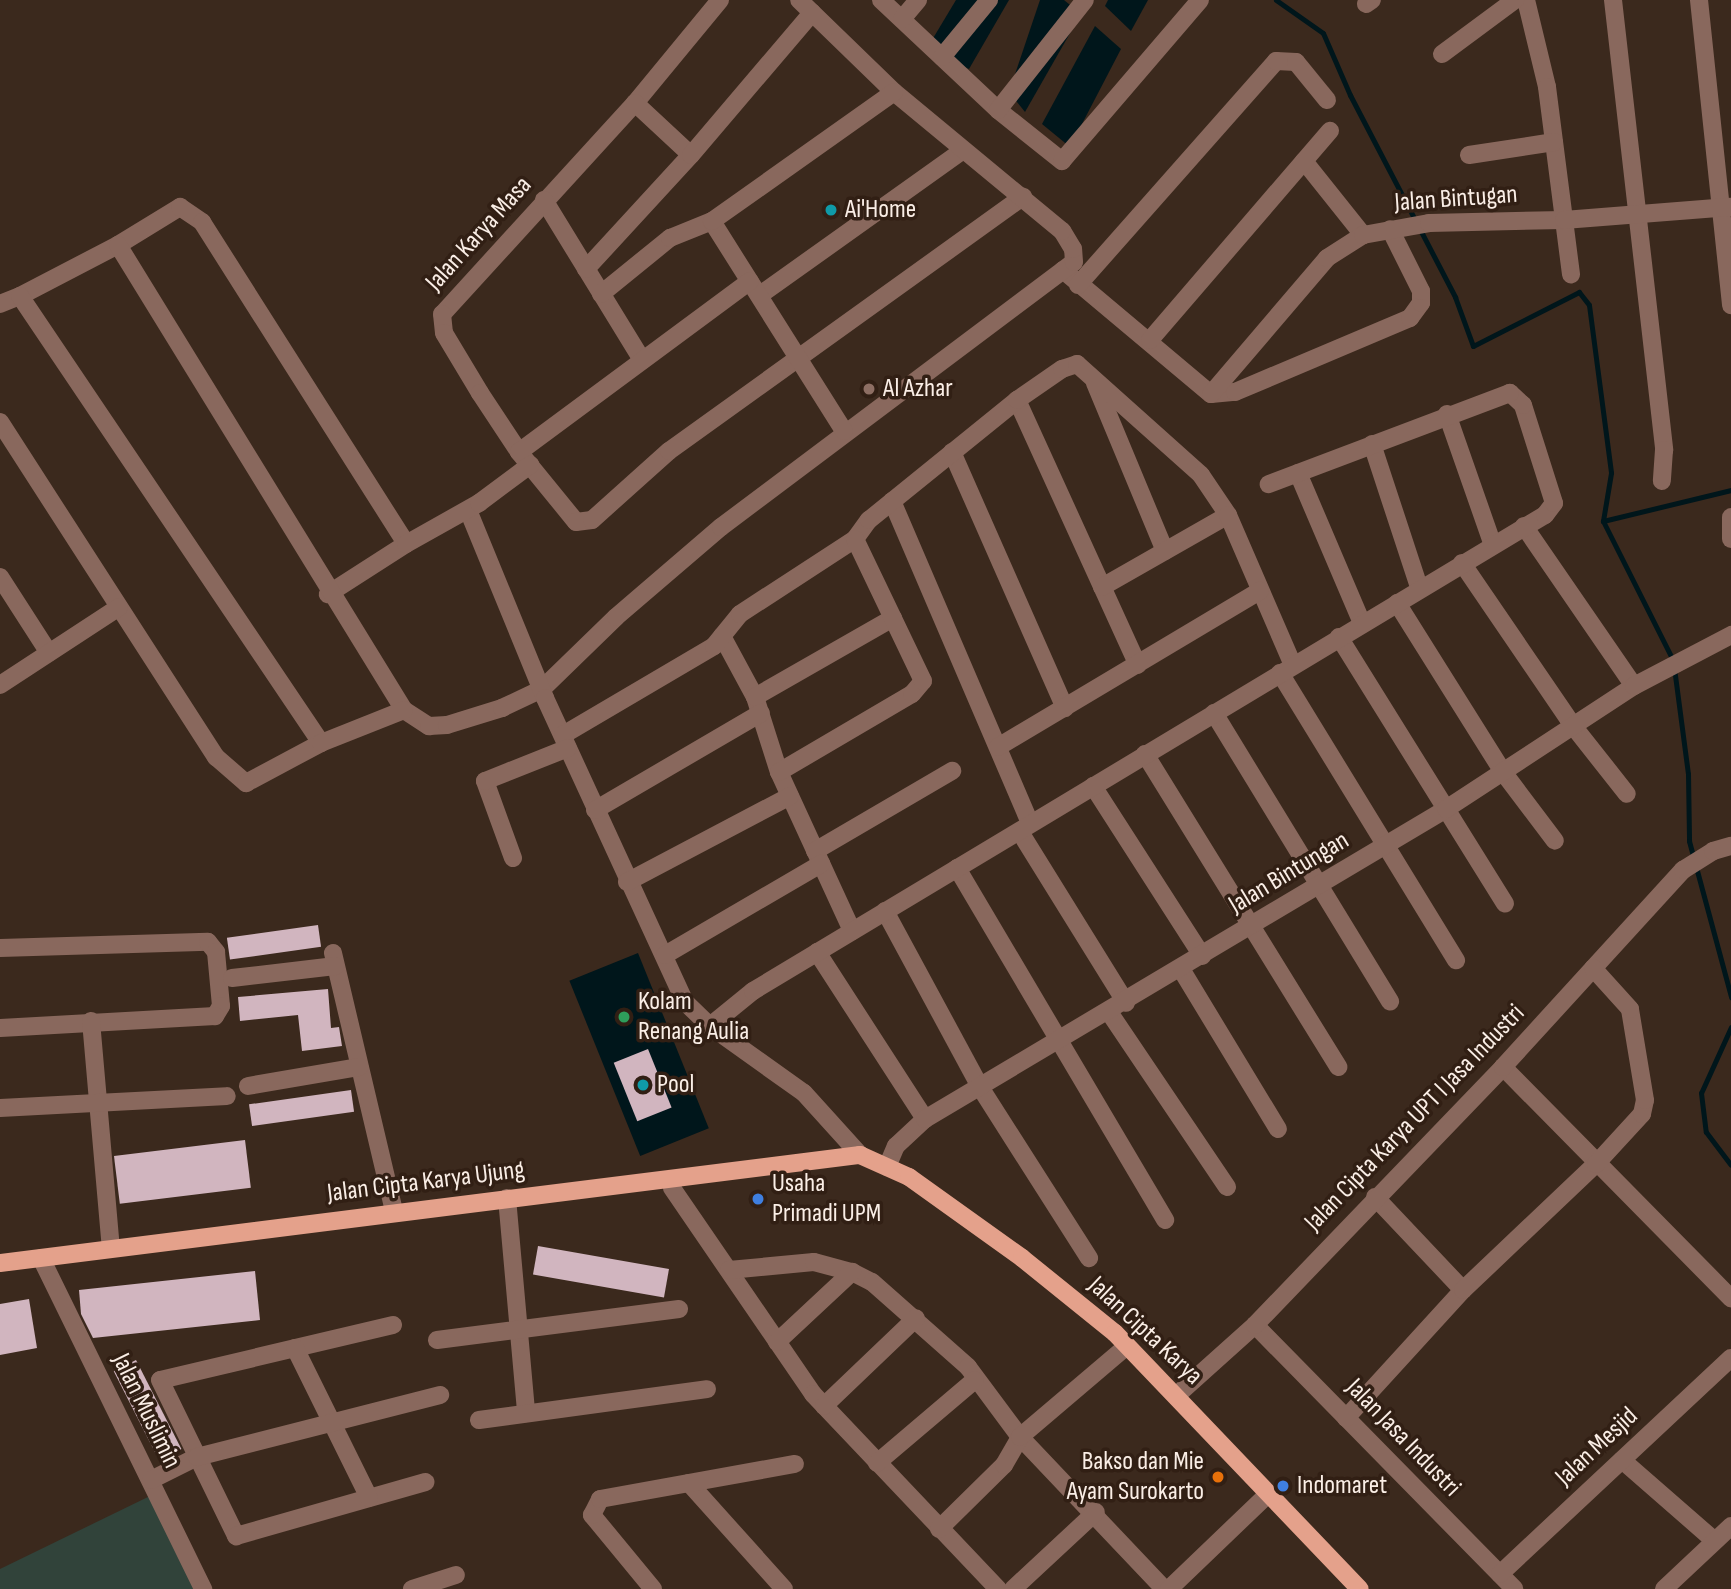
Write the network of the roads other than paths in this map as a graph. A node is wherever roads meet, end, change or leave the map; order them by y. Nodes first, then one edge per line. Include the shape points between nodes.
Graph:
1 (720, 0) edge
2 (799, 0) edge
3 (881, 0) edge
4 (918, 0) edge
5 (989, 0) edge
6 (1085, 0) edge
7 (1199, 0) edge
8 (1516, 0) edge
9 (1526, 0) edge
10 (1614, 0) edge
11 (1699, 0) edge
12 (812, 13) junction
13 (902, 19) junction
14 (1443, 54) dead end
15 (942, 57) junction
16 (894, 92) junction
17 (1327, 100) dead end
18 (635, 103) junction
19 (998, 110) junction
20 (1330, 131) dead end
21 (1554, 142) junction
22 (962, 151) junction
23 (691, 155) junction
24 (1468, 155) dead end
25 (1304, 161) junction
26 (1023, 197) junction
27 (544, 200) junction
28 (1727, 207) edge
29 (1639, 214) junction
30 (1564, 220) junction
31 (712, 221) junction
32 (1395, 228) junction
33 (1363, 235) junction
34 (118, 245) junction
35 (586, 268) junction
36 (1063, 270) junction
37 (1571, 274) dead end
38 (1078, 285) junction
39 (755, 288) junction
40 (601, 294) junction
41 (20, 296) junction
42 (0, 304) edge
43 (1731, 305) edge
44 (1150, 340) junction
45 (798, 356) junction
46 (642, 360) junction
47 (1092, 377) junction
48 (1210, 394) junction
49 (1017, 400) junction
50 (1447, 414) junction
51 (0, 422) edge
52 (844, 430) junction
53 (1372, 444) junction
54 (952, 452) junction
55 (525, 459) junction
56 (1298, 473) junction
57 (1662, 481) dead end
58 (1269, 484) dead end
59 (892, 501) junction
60 (468, 510) junction
61 (1228, 515) junction
62 (1731, 517) edge
63 (1524, 526) junction
64 (855, 539) junction
65 (1731, 540) edge
66 (406, 544) junction
67 (1493, 544) junction
68 (1165, 551) junction
69 (1462, 563) junction
70 (0, 577) edge
71 (1102, 587) junction
72 (1419, 587) junction
73 (1260, 591) junction
74 (328, 594) junction
75 (1396, 603) junction
76 (119, 607) junction
77 (893, 618) junction
78 (1362, 623) junction
79 (1731, 635) edge
80 (722, 636) junction
81 (1339, 637) junction
82 (49, 653) junction
83 (1138, 664) junction
84 (1286, 669) junction
85 (0, 685) edge
86 (1634, 686) junction
87 (542, 689) junction
88 (758, 705) junction
89 (1065, 708) junction
90 (404, 710) junction
91 (1214, 713) junction
92 (1574, 727) junction
93 (565, 741) junction
94 (321, 743) junction
95 (998, 747) junction
96 (1145, 754) junction
97 (952, 771) dead end
98 (779, 772) junction
99 (1503, 772) junction
100 (1093, 786) junction
101 (1627, 794) dead end
102 (790, 796) junction
103 (1446, 809) junction
104 (595, 810) junction
105 (1025, 827) junction
106 (1555, 841) dead end
107 (1386, 845) junction
108 (1731, 846) edge
109 (513, 858) dead end
110 (818, 858) junction
111 (957, 868) junction
112 (627, 882) junction
113 (1319, 885) junction
114 (1504, 905) dead end
115 (885, 911) junction
116 (1251, 926) junction
117 (852, 931) junction
118 (0, 947) edge
119 (817, 952) junction
120 (665, 956) junction
121 (1202, 956) junction
122 (1456, 960) dead end
123 (1593, 968) junction
124 (1181, 969) junction
125 (232, 978) dead end
126 (1390, 1001) dead end
127 (1126, 1003) junction
128 (1109, 1012) junction
129 (91, 1021) junction
130 (710, 1026) junction
131 (0, 1028) edge
132 (1060, 1042) junction
133 (1338, 1067) dead end
134 (1503, 1067) junction
135 (359, 1068) junction
136 (248, 1086) dead end
137 (980, 1087) junction
138 (227, 1096) dead end
139 (98, 1103) junction
140 (0, 1108) edge
141 (925, 1119) junction
142 (1278, 1129) dead end
143 (860, 1155) junction
144 (1596, 1164) junction
145 (887, 1167) junction
146 (1227, 1187) dead end
147 (671, 1188) dead end
148 (1375, 1197) junction
149 (507, 1198) junction
150 (394, 1212) junction
151 (1165, 1220) dead end
152 (111, 1248) junction
153 (41, 1258) junction
154 (1089, 1258) dead end
155 (0, 1263) edge
156 (729, 1270) junction
157 (852, 1272) junction
158 (1463, 1290) junction
159 (1731, 1298) edge
160 (679, 1309) dead end
161 (916, 1318) junction
162 (393, 1325) dead end
163 (1255, 1325) junction
164 (518, 1330) junction
165 (437, 1340) dead end
166 (777, 1342) junction
167 (1127, 1346) junction
168 (295, 1348) junction
169 (1731, 1358) edge
170 (975, 1380) junction
171 (707, 1389) dead end
172 (440, 1395) dead end
173 (1177, 1395) junction
174 (824, 1406) junction
175 (526, 1413) junction
176 (1346, 1418) junction
177 (479, 1420) dead end
178 (328, 1423) junction
179 (1020, 1437) junction
180 (197, 1457) junction
181 (1622, 1460) junction
182 (877, 1463) junction
183 (795, 1464) dead end
184 (151, 1480) junction
185 (425, 1482) dead end
186 (689, 1483) junction
187 (1268, 1494) junction
188 (369, 1498) junction
189 (1096, 1512) junction
190 (1731, 1526) edge
191 (939, 1529) junction
192 (1715, 1541) junction
193 (1500, 1574) junction
194 (456, 1575) dead end
195 (203, 1589) edge
196 (412, 1589) edge
197 (653, 1589) edge
198 (784, 1589) edge
199 (998, 1589) edge
200 (1013, 1589) edge
201 (1166, 1589) edge
202 (1360, 1589) edge
203 (1514, 1589) edge
204 (1664, 1589) edge

1 - 18 street, Jalan Karya Masa
2 - 12 street
3 - 13 street
4 - 13 street
5 - 15 street
6 - 19 street
7 - 19 street via 1062,161
8 - 14 street
9 - 21 street via 1548,87
10 - 29 street
11 - 28 street
12 - 16 street
12 - 23 street
13 - 15 street
15 - 19 street
16 - 22 street
16 - 31 street
17 - 38 street via 1296,62 1276,61
18 - 23 street
18 - 27 street, Jalan Karya Masa
20 - 25 street
21 - 24 street
21 - 30 street
22 - 26 street
22 - 39 street
23 - 35 street
25 - 33 street
25 - 44 street
26 - 36 street via 1062,231 1073,249 1074,262
26 - 45 street
27 - 35 street
27 - 55 street, Jalan Karya Masa via 442,314 444,333 456,355
28 - 29 street, Jalan Bintugan
28 - 43 street
29 - 30 street, Jalan Bintugan
29 - 57 street via 1664,450
30 - 32 street, Jalan Bintugan
30 - 37 street
31 - 39 street
31 - 40 street via 670,238
32 - 33 street, Jalan Bintugan
32 - 48 street via 1421,291 1421,303 1410,318 1235,392
33 - 48 street, Jalan Bintugan via 1327,258
34 - 41 street
34 - 66 street via 180,208 202,222
34 - 74 street
35 - 40 street
36 - 38 street
36 - 52 street
38 - 44 street
39 - 45 street
39 - 46 street
40 - 46 street
41 - 42 street
41 - 94 street
44 - 48 street
45 - 52 street
45 - 55 street, Jalan Karya Masa via 669,452 592,520 576,522
46 - 55 street
47 - 49 street via 1077,364
47 - 61 street via 1202,475
47 - 68 street
49 - 54 street
49 - 71 street
50 - 53 street
50 - 63 street via 1499,393 1517,395 1554,503 1545,515
50 - 67 street
51 - 76 street
52 - 87 street via 710,536
53 - 56 street
53 - 72 street
54 - 59 street
54 - 89 street
55 - 60 street
56 - 58 street
56 - 78 street
59 - 64 street
59 - 95 street
60 - 66 street
60 - 87 street
61 - 68 street
61 - 73 street
62 - 65 street
63 - 67 street
63 - 86 street
64 - 77 street
64 - 80 street via 740,614
66 - 74 street
67 - 69 street
68 - 71 street
69 - 72 street
69 - 92 street
70 - 82 street
71 - 83 street
72 - 75 street
73 - 83 street
73 - 84 street
74 - 90 street
75 - 78 street
75 - 99 street
76 - 82 street
76 - 94 street via 216,757 246,783
77 - 88 street
77 - 98 street via 923,681 912,694
78 - 81 street
79 - 86 street, Jalan Bintungan
80 - 88 street
80 - 93 street via 694,659
81 - 84 street
81 - 103 street
82 - 85 street
83 - 89 street
84 - 91 street
84 - 107 street
86 - 92 street, Jalan Bintungan
87 - 90 street via 447,725 429,726
87 - 93 street
88 - 98 street
88 - 104 street
89 - 95 street
90 - 94 street
91 - 96 street
91 - 113 street
92 - 99 street, Jalan Bintungan
92 - 101 street
93 - 104 street
93 - 109 street via 485,781
95 - 105 street
96 - 100 street
96 - 116 street
97 - 110 street
98 - 102 street
99 - 103 street, Jalan Bintungan
99 - 106 street
100 - 105 street
100 - 121 street
102 - 110 street
102 - 112 street
103 - 107 street, Jalan Bintungan
103 - 114 street
104 - 112 street
105 - 111 street
105 - 127 street
107 - 113 street, Jalan Bintungan
107 - 122 street
108 - 123 street, Jalan Cipta Karya UPT I Jasa Industri via 1713,851 1683,870
110 - 117 street
110 - 120 street
111 - 115 street
111 - 132 street
112 - 120 street
113 - 116 street, Jalan Bintungan
113 - 126 street
115 - 117 street
115 - 137 street
116 - 121 street, Jalan Bintungan
116 - 133 street
117 - 119 street
118 - 129 street via 212,944 221,1006 215,1016
119 - 130 street via 753,991
119 - 141 street
120 - 130 street via 685,1002
121 - 124 street, Jalan Bintungan
123 - 134 street, Jalan Cipta Karya UPT I Jasa Industri
123 - 144 street via 1630,1009 1645,1100 1642,1114
124 - 127 street, Jalan Bintungan
124 - 142 street
125 - 135 street via 334,960
127 - 128 street, Jalan Bintungan
128 - 132 street, Jalan Bintungan
128 - 146 street
129 - 131 street
129 - 139 street
130 - 143 street via 804,1093
132 - 137 street, Jalan Bintungan
132 - 151 street
134 - 144 street
134 - 148 street, Jalan Cipta Karya UPT I Jasa Industri
135 - 136 street
135 - 150 street
137 - 141 street, Jalan Bintungan
137 - 154 street
138 - 139 street
139 - 140 street
139 - 152 street
141 - 145 street, Jalan Bintungan via 896,1146
143 - 145 main road, Jalan Cipta Karya
143 - 149 main road, Jalan Cipta Karya Ujung
144 - 158 street
144 - 159 street
145 - 167 main road, Jalan Cipta Karya via 909,1177 1017,1254
147 - 156 street
148 - 158 street
148 - 163 street, Jalan Cipta Karya UPT I Jasa Industri
149 - 150 main road, Jalan Cipta Karya Ujung
149 - 164 street
150 - 152 main road, Jalan Cipta Karya Ujung
152 - 153 main road, Jalan Cipta Karya Ujung
153 - 155 main road, Jalan Cipta Karya Ujung
153 - 184 street, Jalan Muslimin
156 - 157 street via 814,1262
156 - 166 street
157 - 161 street
157 - 166 street
158 - 176 street
160 - 164 street
161 - 170 street via 968,1367
161 - 174 street
162 - 168 street
163 - 173 street, Jalan Cipta Karya UPT I Jasa Industri
163 - 176 street, Jalan Jasa Industri
164 - 165 street
164 - 175 street
166 - 174 street
167 - 173 main road, Jalan Cipta Karya
167 - 179 street
168 - 178 street
168 - 180 street via 160,1380
169 - 181 street, Jalan Mesjid
170 - 179 street
170 - 182 street
171 - 175 street
172 - 178 street
173 - 187 main road, Jalan Cipta Karya
174 - 182 street
175 - 177 street
176 - 193 street, Jalan Jasa Industri
178 - 180 street
178 - 188 street
179 - 189 street
179 - 191 street via 1004,1465
180 - 184 street
180 - 188 street via 236,1536
181 - 192 street
181 - 193 street, Jalan Mesjid
182 - 191 street
183 - 186 street
184 - 195 street, Jalan Muslimin
185 - 188 street
186 - 197 street via 600,1499 592,1510
186 - 198 street
187 - 201 street
187 - 202 main road, Jalan Cipta Karya
189 - 200 street
189 - 201 street
190 - 192 street
191 - 199 street
192 - 204 street
193 - 203 street, Jalan Jasa Industri
194 - 196 street

